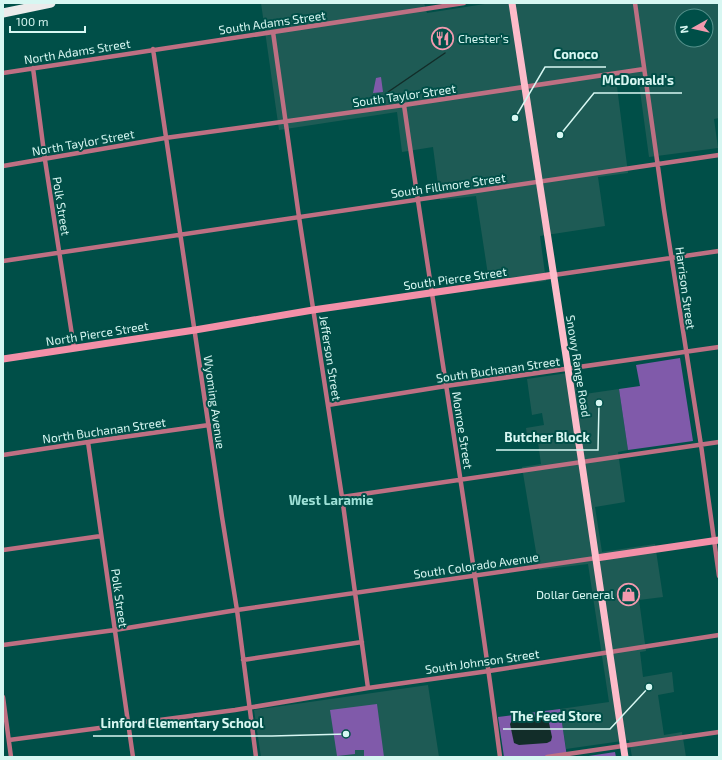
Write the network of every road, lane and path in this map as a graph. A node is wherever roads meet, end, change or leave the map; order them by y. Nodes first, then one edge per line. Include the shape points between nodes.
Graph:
1 (51, 3) edge
2 (464, 3) edge
3 (512, 3) edge
4 (635, 3) edge
5 (3, 13) edge
6 (273, 32) junction
7 (153, 49) junction
8 (33, 68) junction
9 (644, 69) junction
10 (3, 73) edge
11 (525, 88) junction
12 (404, 105) junction
13 (286, 121) junction
14 (165, 138) junction
15 (719, 155) edge
16 (44, 160) junction
17 (658, 164) junction
18 (3, 166) edge
19 (539, 182) junction
20 (417, 199) junction
21 (299, 217) junction
22 (180, 235) junction
23 (719, 251) edge
24 (60, 253) junction
25 (672, 257) junction
26 (3, 261) edge
27 (554, 275) junction
28 (432, 293) junction
29 (313, 310) junction
30 (195, 330) junction
31 (719, 347) edge
32 (74, 348) junction
33 (685, 352) junction
34 (3, 359) edge
35 (568, 369) junction
36 (446, 386) junction
37 (328, 405) junction
38 (209, 425) junction
39 (88, 442) junction
40 (719, 442) edge
41 (701, 445) junction
42 (3, 455) edge
43 (582, 463) junction
44 (460, 480) junction
45 (342, 497) junction
46 (101, 536) junction
47 (716, 540) edge
48 (3, 550) edge
49 (596, 558) junction
50 (475, 575) junction
51 (719, 576) edge
52 (355, 594) junction
53 (237, 610) junction
54 (115, 630) junction
55 (719, 635) edge
56 (362, 642) junction
57 (3, 645) edge
58 (610, 652) junction
59 (243, 660) junction
60 (489, 671) junction
61 (368, 688) junction
62 (3, 697) edge
63 (249, 708) junction
64 (128, 724) junction
65 (719, 732) edge
66 (9, 740) junction
67 (623, 747) junction
68 (12, 757) edge
69 (133, 757) edge
70 (256, 757) edge
71 (500, 757) edge
72 (547, 757) edge
73 (624, 757) edge

1 - 5 highway
2 - 6 street, South Adams Street
3 - 11 main road, Snowy Range Road
4 - 9 street, Harrison Street
6 - 7 street, South Adams Street
6 - 13 street, Jefferson Street
7 - 8 street, North Adams Street
7 - 14 street, Wyoming Avenue
8 - 10 street, North Adams Street
8 - 16 street, Polk Street
9 - 11 street, South Taylor Street
9 - 17 street, Harrison Street
11 - 12 street, South Taylor Street
11 - 19 main road, Snowy Range Road
12 - 13 street, South Taylor Street
12 - 20 street, Monroe Street
13 - 14 street, South Taylor Street
13 - 21 street, Jefferson Street
14 - 16 street, North Taylor Street
14 - 22 street, Wyoming Avenue
15 - 17 street, South Fillmore Street
16 - 18 street, North Taylor Street
16 - 24 street, Polk Street
17 - 19 street, South Fillmore Street
17 - 25 street, Harrison Street
19 - 20 street, South Fillmore Street
19 - 27 main road, Snowy Range Road
20 - 21 street, South Fillmore Street
20 - 28 street, Monroe Street
21 - 22 street, South Fillmore Street
21 - 29 street, Jefferson Street
22 - 24 street, South Fillmore Street
22 - 30 street, Wyoming Avenue
23 - 25 street, South Pierce Street
24 - 26 street, South Fillmore Street
24 - 32 street, Polk Street
25 - 27 street, South Pierce Street
25 - 33 street, Harrison Street
27 - 28 main road, South Pierce Street
27 - 35 main road, Snowy Range Road
28 - 29 main road, South Pierce Street
28 - 36 street, Monroe Street
29 - 30 main road, South Pierce Street
29 - 37 street, Jefferson Street
30 - 32 main road, North Pierce Street
30 - 38 street, Wyoming Avenue
31 - 33 street, South Buchanan Street
32 - 34 main road, North Pierce Street
33 - 35 street, South Buchanan Street
33 - 41 street, Harrison Street
35 - 36 street, South Buchanan Street
35 - 43 main road, Snowy Range Road
36 - 37 street, South Buchanan Street
36 - 44 street, Monroe Street
37 - 45 street, Jefferson Street
38 - 39 street, North Buchanan Street
38 - 53 street, Wyoming Avenue
39 - 42 street, North Buchanan Street
39 - 46 street, Polk Street
40 - 41 street
41 - 43 street
41 - 47 street, Harrison Street
43 - 44 street
43 - 49 main road, Snowy Range Road
44 - 45 street
44 - 50 street, Monroe Street
45 - 52 street, Jefferson Street
46 - 48 street
46 - 54 street, Polk Street
47 - 49 main road, South Colorado Avenue
47 - 51 street, Harrison Street
49 - 50 street, South Colorado Avenue
49 - 58 main road, Snowy Range Road
50 - 52 street, South Colorado Avenue
50 - 60 street, Monroe Street
52 - 53 street, South Colorado Avenue
52 - 56 street, Jefferson Street
53 - 54 street, South Colorado Avenue
53 - 59 street, Wyoming Avenue
54 - 57 street, South Colorado Avenue
54 - 64 street, Polk Street
55 - 58 street, South Johnson Street
56 - 59 street
56 - 61 street, Jefferson Street
58 - 60 street, South Johnson Street
58 - 67 main road, Snowy Range Road
59 - 63 street, Wyoming Avenue
60 - 61 street, South Johnson Street
60 - 71 street, Monroe Street
61 - 63 street, South Johnson Street
62 - 66 street
63 - 64 street, South Johnson Street
63 - 70 street, Wyoming Avenue
64 - 66 street, South Johnson Street
64 - 69 street, Polk Street
65 - 67 street
66 - 68 street
67 - 72 street
67 - 73 main road, Snowy Range Road

